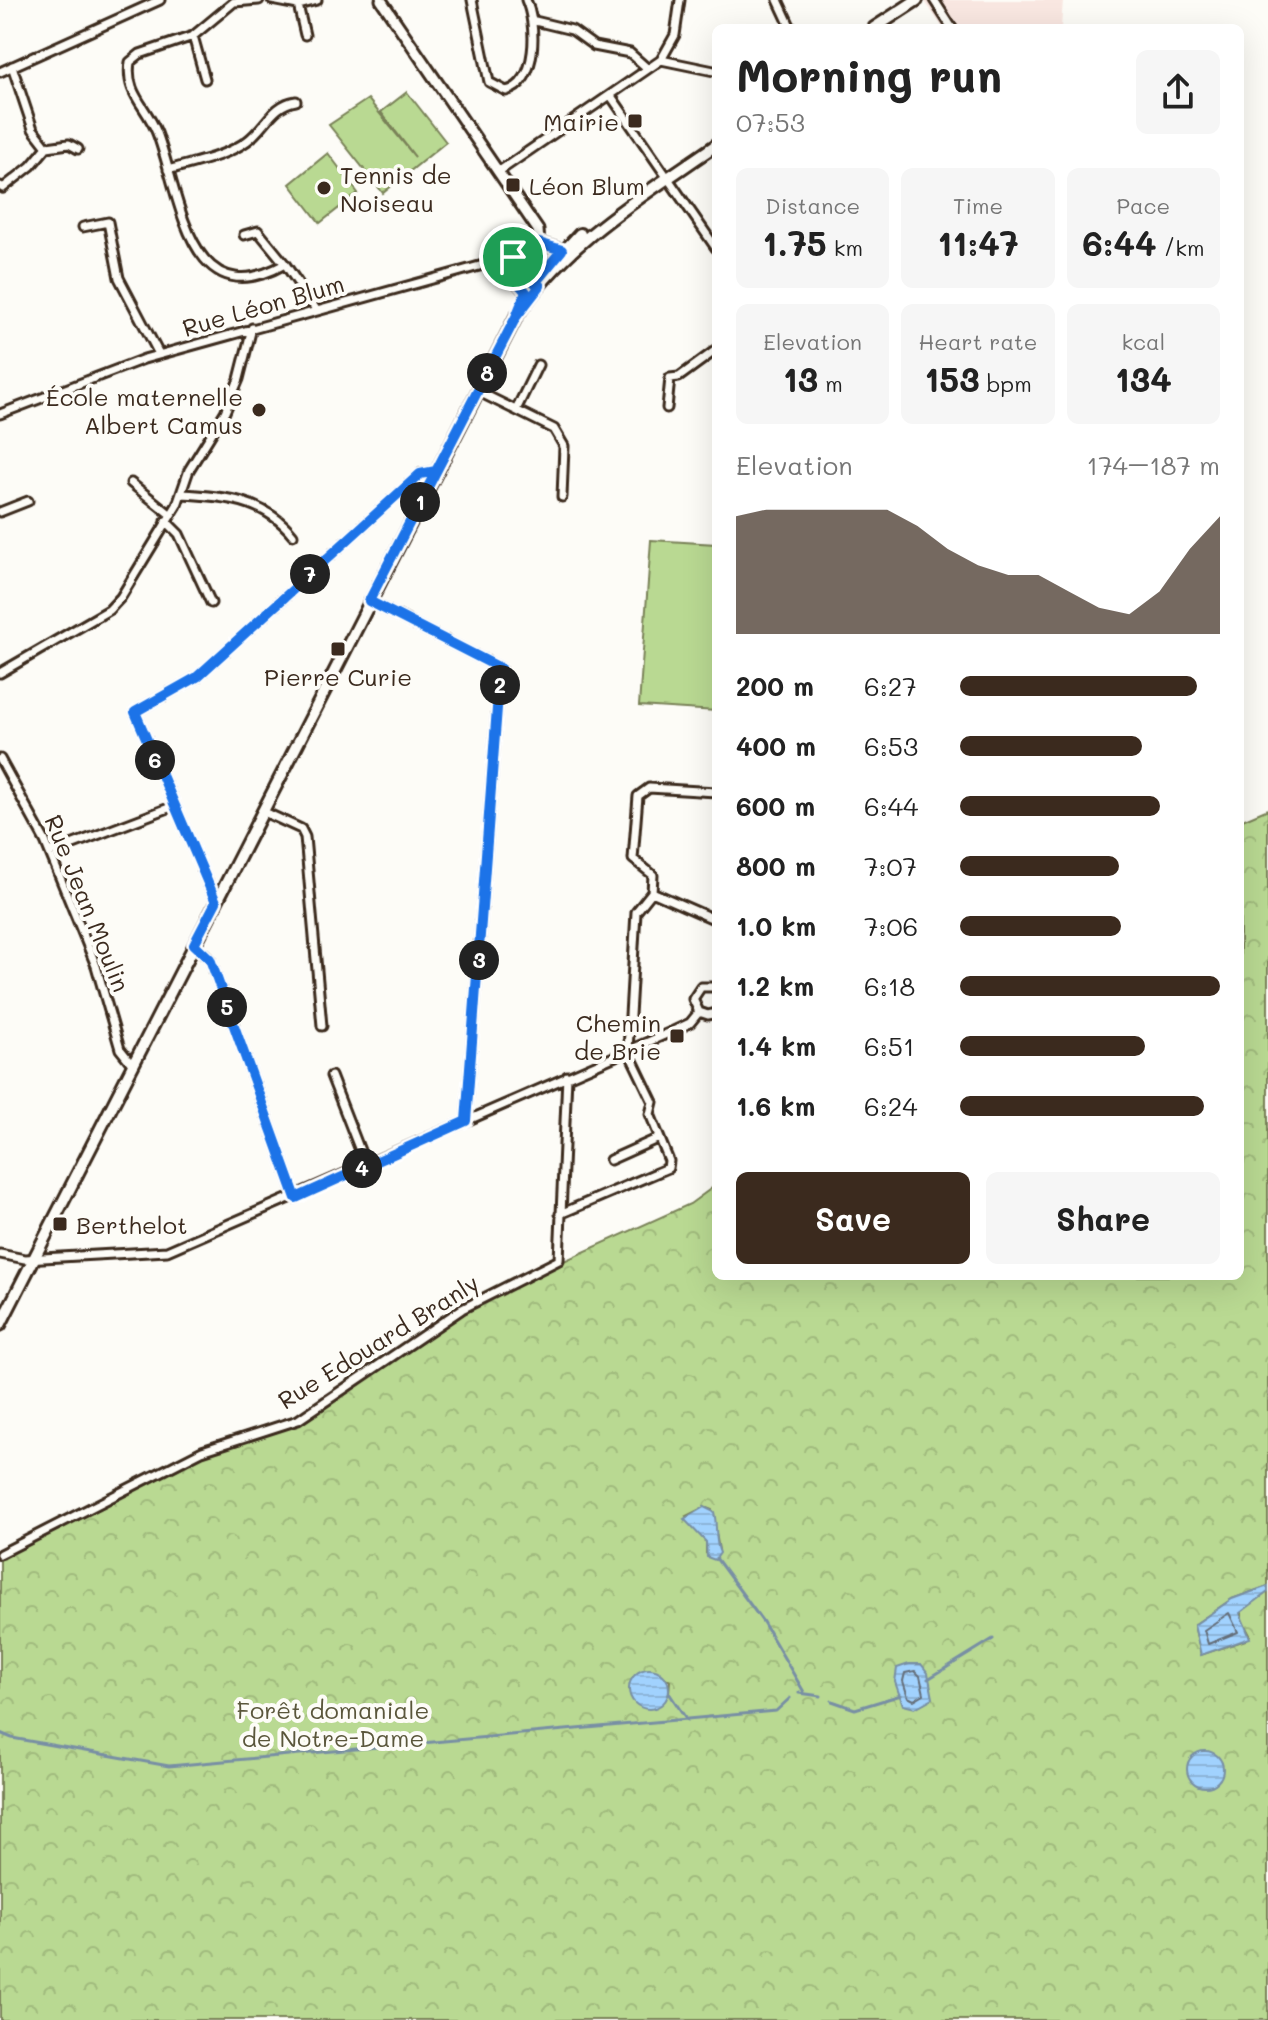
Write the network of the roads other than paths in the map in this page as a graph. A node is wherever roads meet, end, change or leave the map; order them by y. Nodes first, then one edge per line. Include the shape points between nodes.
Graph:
1 (160, 0) edge
2 (259, 0) edge
3 (272, 0) edge
4 (317, 0) edge
5 (381, 0) edge
6 (472, 0) edge
7 (526, 0) edge
8 (680, 0) edge
9 (778, 0) edge
10 (917, 0) edge
11 (934, 0) edge
12 (298, 5) junction
13 (535, 21) junction
14 (789, 24) edge
15 (880, 24) edge
16 (949, 24) edge
17 (305, 35) dead end
18 (193, 36) junction
19 (661, 60) junction
20 (12, 66) junction
21 (648, 69) junction
22 (712, 71) edge
23 (0, 72) edge
24 (205, 79) dead end
25 (611, 96) junction
26 (296, 101) dead end
27 (47, 147) junction
28 (712, 148) edge
29 (78, 149) dead end
30 (168, 170) junction
31 (498, 172) junction
32 (669, 178) junction
33 (0, 186) edge
34 (613, 215) junction
35 (83, 227) dead end
36 (244, 235) dead end
37 (712, 242) edge
38 (539, 243) junction
39 (562, 250) junction
40 (513, 257) junction
41 (285, 264) junction
42 (533, 289) junction
43 (317, 311) junction
44 (252, 328) junction
45 (712, 353) edge
46 (159, 354) junction
47 (538, 365) dead end
48 (477, 391) junction
49 (667, 408) dead end
50 (516, 410) junction
51 (0, 414) edge
52 (436, 471) junction
53 (131, 483) dead end
54 (181, 494) junction
55 (562, 497) dead end
56 (28, 501) dead end
57 (0, 512) edge
58 (169, 518) junction
59 (293, 535) dead end
60 (369, 601) junction
61 (211, 603) dead end
62 (0, 673) edge
63 (0, 759) edge
64 (712, 792) edge
65 (174, 806) junction
66 (262, 811) junction
67 (50, 853) junction
68 (652, 892) junction
69 (216, 902) junction
70 (712, 918) edge
71 (194, 944) junction
72 (712, 985) edge
73 (699, 1012) junction
74 (712, 1013) edge
75 (322, 1026) dead end
76 (628, 1050) junction
77 (132, 1064) junction
78 (331, 1076) dead end
79 (567, 1076) junction
80 (466, 1121) junction
81 (659, 1138) junction
82 (610, 1160) dead end
83 (366, 1166) junction
84 (296, 1198) junction
85 (560, 1214) junction
86 (0, 1254) edge
87 (34, 1259) junction
88 (0, 1325) edge
89 (0, 1554) edge

1 - 20 street
2 - 18 street via 234,2
3 - 12 street
4 - 12 street
5 - 31 street
6 - 13 street via 485,73 496,88 516,89 526,79
7 - 13 street
8 - 19 street via 675,35
9 - 14 street
10 - 15 main road
11 - 16 street
12 - 17 street
13 - 21 street via 572,30 594,46 630,53
18 - 24 street
18 - 30 street via 130,62 129,87 157,133
19 - 21 street
19 - 22 street
20 - 23 street
20 - 27 street via 33,129
21 - 25 street
25 - 31 street
25 - 32 street
26 - 30 street via 283,103 249,140 225,153
27 - 29 street via 69,144
27 - 33 street via 31,166
28 - 32 main road
30 - 41 street via 186,228 215,271 236,280 264,276
31 - 38 street via 538,230
32 - 34 main road
32 - 37 street
34 - 39 main road
34 - 42 main road
35 - 46 street via 108,222 119,278
36 - 41 street via 258,231
38 - 39 street
38 - 40 street, Rue Léon Blum
39 - 42 main road
40 - 42 street via 513,277
40 - 43 street, Rue Léon Blum
41 - 43 street
42 - 48 main road
43 - 44 street, Rue Léon Blum
44 - 46 street, Rue Léon Blum
44 - 54 street via 229,401
45 - 49 street via 670,378
46 - 51 street, Rue Léon Blum
47 - 50 street
48 - 50 street
48 - 52 main road
50 - 55 street via 554,429 564,446
52 - 60 main road
52 - 65 street via 420,474 197,677 135,712
53 - 58 street
54 - 58 street
54 - 59 street via 245,501
56 - 57 street
58 - 61 street
58 - 62 street via 109,610
60 - 66 main road
60 - 80 street via 500,668
63 - 67 street, Rue Jean Moulin
64 - 68 street via 649,788 638,796 633,859 653,875
65 - 67 street
65 - 69 street
66 - 69 main road
66 - 75 street via 301,829 305,837
67 - 77 street, Rue Jean Moulin via 96,966 120,1049
68 - 70 street
68 - 76 street via 636,912
69 - 71 main road
71 - 77 main road
71 - 84 street via 210,959
72 - 73 street via 694,994
73 - 74 street
73 - 76 street via 690,1023
76 - 79 street
76 - 81 street via 653,1102 650,1114
77 - 87 main road
78 - 83 street
79 - 80 street
79 - 85 street
80 - 83 street
81 - 82 street
81 - 85 street via 668,1168
83 - 84 street
84 - 87 street via 167,1251
85 - 89 street, Rue Edouard Branly via 559,1260 462,1309 298,1420 202,1451
86 - 87 street
87 - 88 main road

